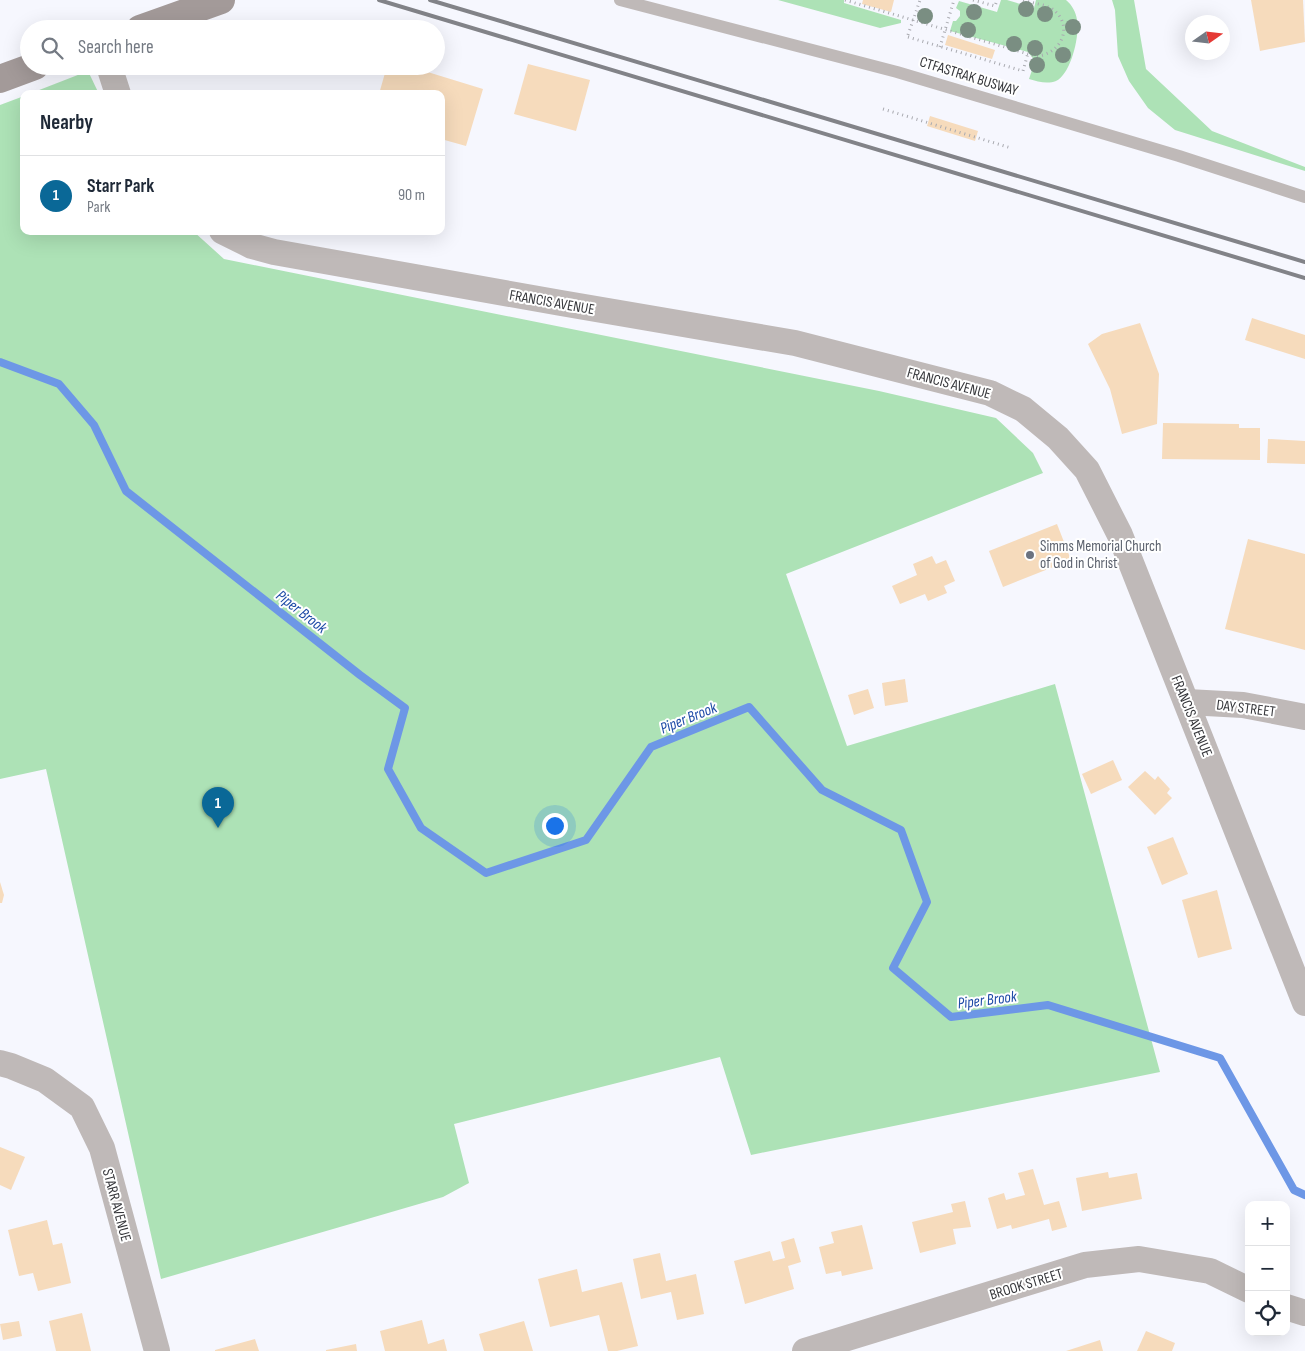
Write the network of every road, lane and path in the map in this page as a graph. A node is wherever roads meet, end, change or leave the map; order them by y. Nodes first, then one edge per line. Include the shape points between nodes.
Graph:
1 (620, 0) edge
2 (848, 0) edge
3 (920, 0) edge
4 (954, 0) edge
5 (973, 0) edge
6 (997, 0) edge
7 (1023, 0) edge
8 (215, 2) edge
9 (165, 20) edge
10 (913, 20) junction
11 (945, 30) junction
12 (940, 46) junction
13 (1028, 54) junction
14 (20, 72) edge
15 (112, 75) edge
16 (0, 79) edge
17 (117, 90) edge
18 (883, 109) dead end
19 (1011, 148) dead end
20 (1305, 197) edge
21 (230, 235) edge
22 (1187, 702) junction
23 (1305, 716) edge
24 (1305, 1003) edge
25 (0, 1063) edge
26 (1245, 1288) edge
27 (1290, 1308) edge
28 (1305, 1313) edge
29 (157, 1351) edge
30 (804, 1351) edge

1 - 20 lane, CTFASTRAK BUSWAY via 897,72
2 - 10 path
3 - 10 path
4 - 11 path
5 - 6 path via 995,6
7 - 13 path via 1055,11 1064,33 1056,48 1041,56
8 - 9 main road
10 - 11 path
10 - 12 path via 908,36
11 - 12 path
11 - 13 path
12 - 13 path via 1023,71
14 - 16 main road
15 - 17 street
18 - 19 path
21 - 22 street, FRANCIS AVENUE via 274,252 796,343 990,393 1023,409 1058,438 1086,470 1120,535
22 - 23 street, DAY STREET via 1242,705
22 - 24 street, FRANCIS AVENUE
25 - 29 street, STARR AVENUE via 45,1080 82,1107 102,1148
26 - 30 street, BROOK STREET via 1210,1271 1139,1259 1085,1266
27 - 28 street

